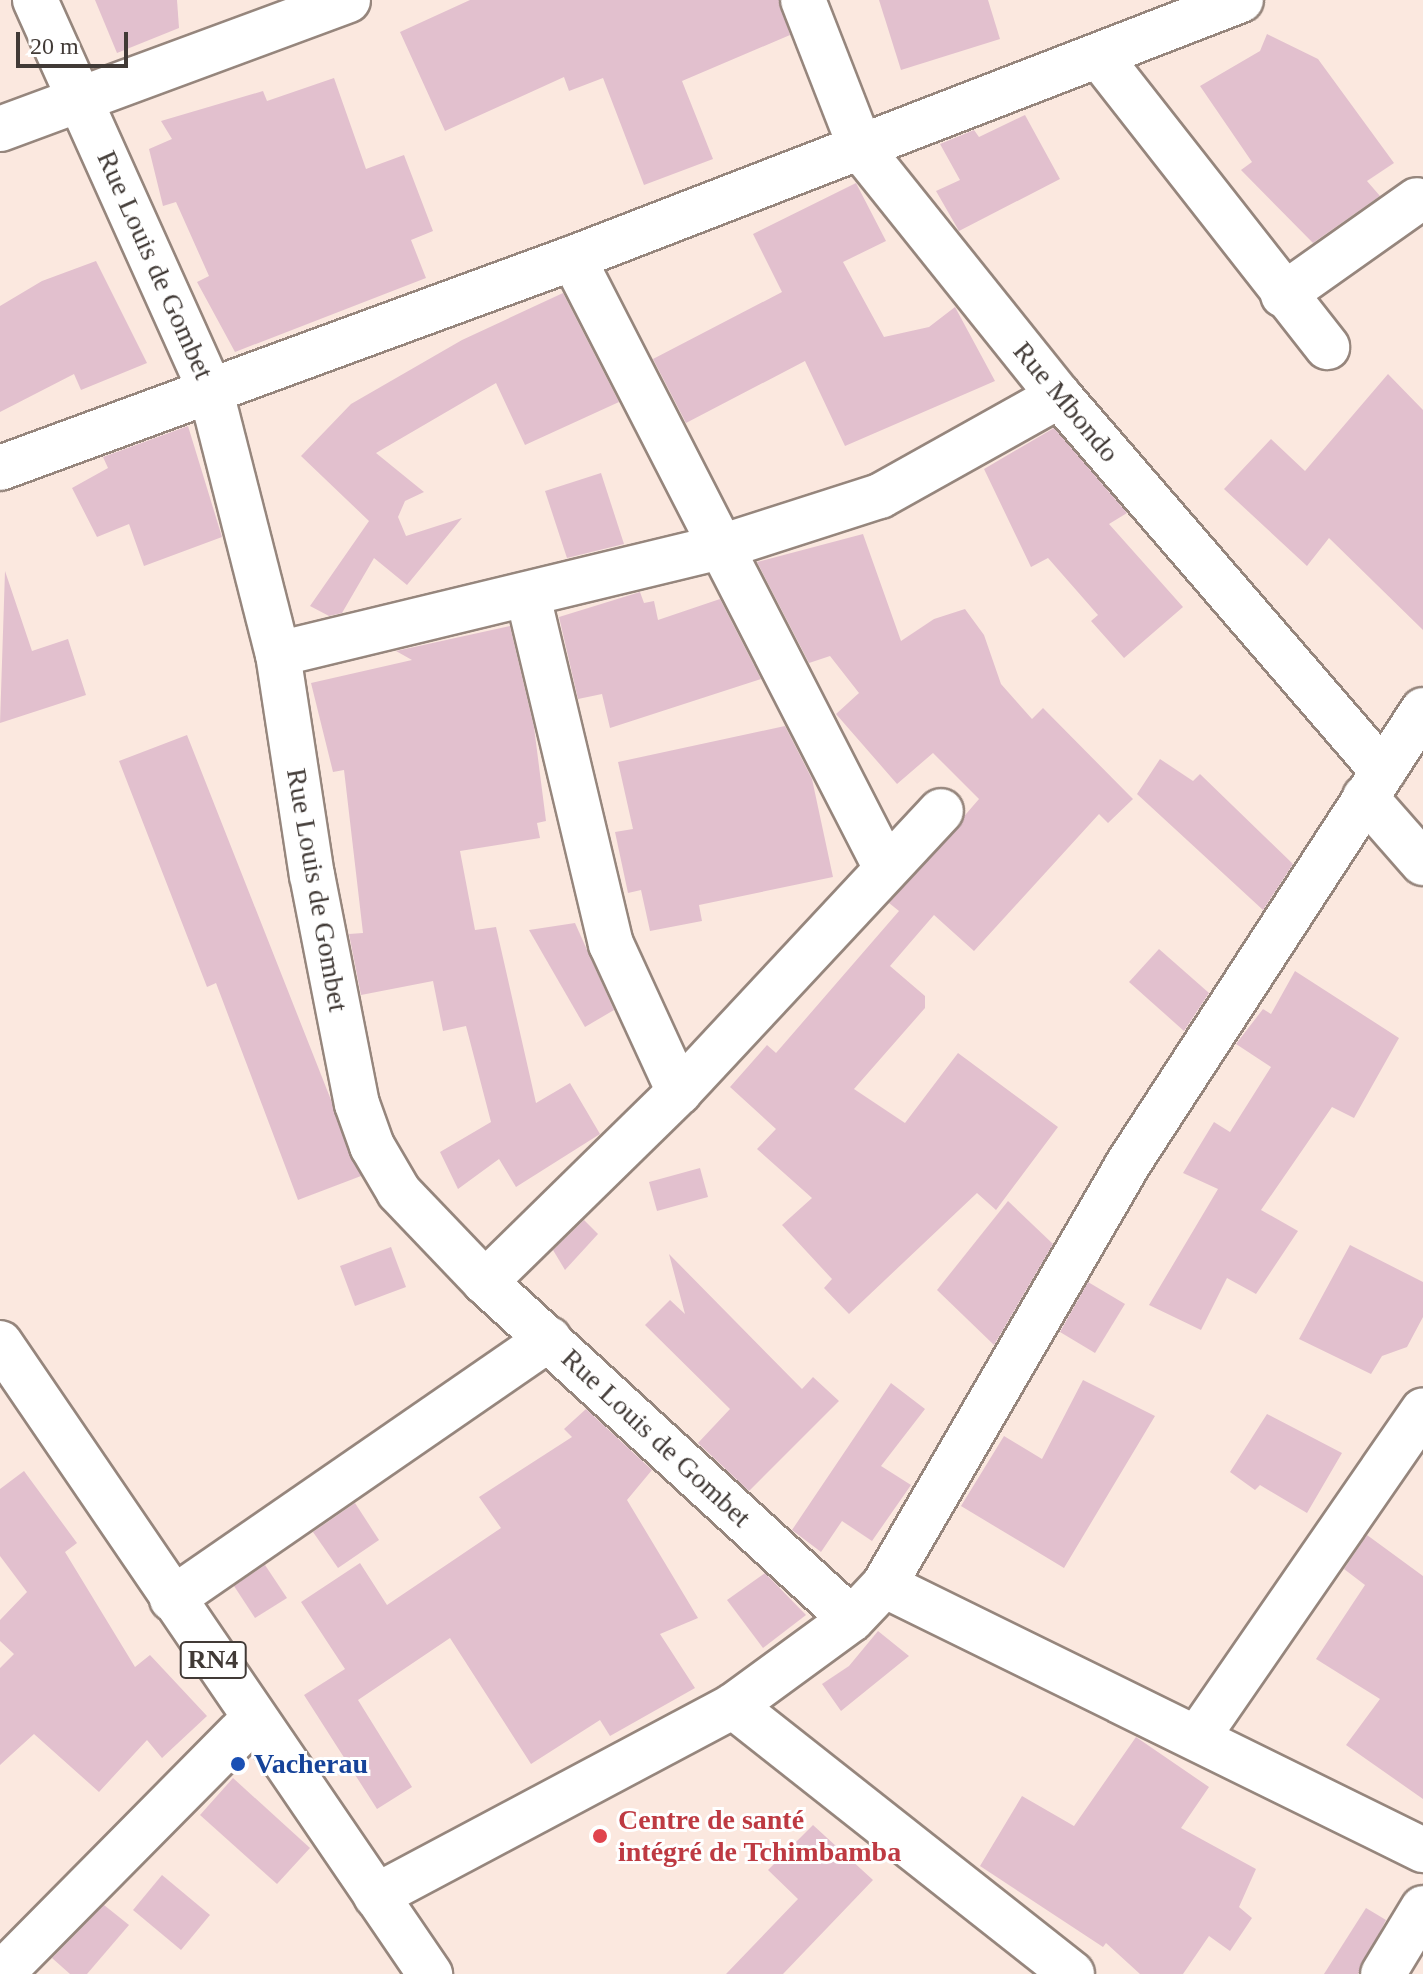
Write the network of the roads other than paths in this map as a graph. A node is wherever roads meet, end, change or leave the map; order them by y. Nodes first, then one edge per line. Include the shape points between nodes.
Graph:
1 (35, 0) edge
2 (348, 0) edge
3 (803, 0) edge
4 (1241, 0) edge
5 (1099, 56) junction
6 (80, 97) junction
7 (0, 129) edge
8 (861, 149) junction
9 (1417, 200) dead end
10 (573, 258) junction
11 (1283, 295) junction
12 (1327, 347) dead end
13 (211, 392) junction
14 (1059, 396) junction
15 (0, 468) edge
16 (724, 546) junction
17 (528, 596) junction
18 (278, 654) junction
19 (1423, 710) edge
20 (1374, 784) junction
21 (941, 811) dead end
22 (1423, 863) edge
23 (886, 868) junction
24 (679, 1092) junction
25 (485, 1282) junction
26 (549, 1339) junction
27 (0, 1343) edge
28 (1423, 1410) edge
29 (884, 1585) junction
30 (172, 1599) junction
31 (852, 1619) junction
32 (733, 1706) junction
33 (253, 1719) junction
34 (1197, 1738) junction
35 (1423, 1850) edge
36 (376, 1896) junction
37 (1423, 1908) edge
38 (1, 1974) edge
39 (430, 1974) edge
40 (1072, 1974) edge
41 (1383, 1974) edge

1 - 6 main road, Rue Louis de Gombet
2 - 6 main road
3 - 8 main road, Rue Mbondo
4 - 5 main road
5 - 8 main road
5 - 11 main road
6 - 7 main road
6 - 13 main road, Rue Louis de Gombet
8 - 10 main road
8 - 14 main road, Rue Mbondo
9 - 11 main road
10 - 13 main road
10 - 16 main road
11 - 12 main road
13 - 15 main road
13 - 18 main road, Rue Louis de Gombet
14 - 16 main road via 880,496
14 - 20 main road, Rue Mbondo
16 - 17 main road
16 - 23 main road
17 - 18 main road
17 - 24 main road via 611,944
18 - 25 main road, Rue Louis de Gombet via 312,875 357,1104 399,1192
19 - 20 main road
20 - 22 main road, Rue Mbondo
20 - 29 main road via 1118,1180
21 - 23 main road
23 - 24 main road
24 - 25 main road
25 - 26 main road, Rue Louis de Gombet
26 - 30 main road
26 - 31 main road, Rue Louis de Gombet
27 - 30 main road, RN4
28 - 34 main road
29 - 31 main road
29 - 34 main road
30 - 33 main road, RN4
31 - 32 main road
32 - 36 main road
32 - 40 main road
33 - 36 main road, RN4
33 - 38 main road
34 - 35 main road
36 - 39 main road, RN4
37 - 41 main road

